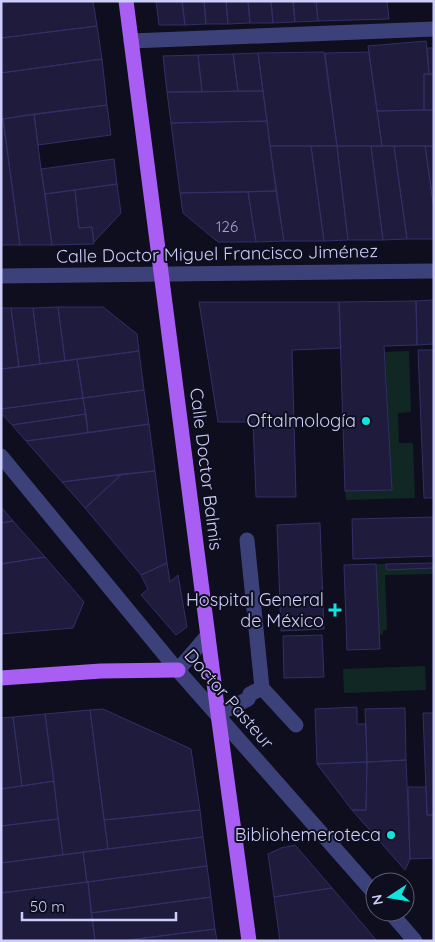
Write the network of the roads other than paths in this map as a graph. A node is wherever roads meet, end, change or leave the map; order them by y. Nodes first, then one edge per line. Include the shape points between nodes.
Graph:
1 (126, 1) edge
2 (434, 29) edge
3 (131, 41) junction
4 (434, 270) edge
5 (162, 273) junction
6 (1, 276) edge
7 (1, 456) edge
8 (247, 540) dead end
9 (208, 635) junction
10 (178, 670) junction
11 (1, 678) edge
12 (262, 688) junction
13 (218, 714) junction
14 (296, 725) dead end
15 (365, 883) edge
16 (399, 922) edge
17 (249, 941) edge
18 (415, 941) edge

1 - 3 main road, Calle Doctor Balmis
2 - 3 street
3 - 5 main road, Calle Doctor Balmis
4 - 5 street, Calle Doctor Miguel Francisco Jiménez
5 - 6 street, Calle Doctor Miguel Francisco Jiménez
5 - 9 main road, Calle Doctor Balmis
7 - 10 street, Doctor Pasteur
8 - 12 street
9 - 10 street
9 - 13 main road, Calle Doctor Balmis
10 - 11 main road
10 - 13 street, Doctor Pasteur
12 - 13 street via 250,694 248,700
12 - 14 street
13 - 15 street, Doctor Pasteur
13 - 17 main road, Calle Doctor Balmis
16 - 18 street

